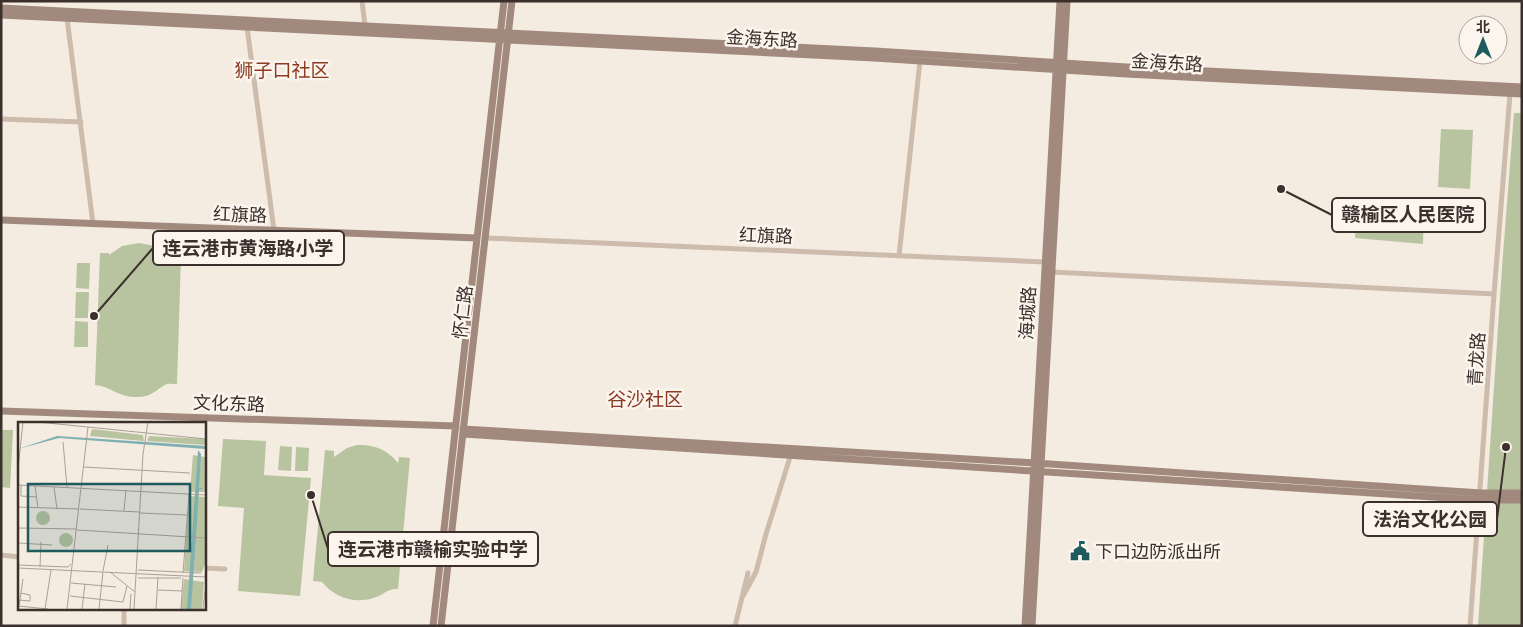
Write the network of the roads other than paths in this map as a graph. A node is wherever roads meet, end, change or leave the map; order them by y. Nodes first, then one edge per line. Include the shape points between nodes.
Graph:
1 (362, 1) edge
2 (504, 1) edge
3 (512, 1) edge
4 (1060, 1) edge
5 (1067, 1) edge
6 (1, 8) edge
7 (1, 15) edge
8 (67, 18) junction
9 (364, 26) junction
10 (247, 27) junction
11 (504, 36) junction
12 (920, 61) junction
13 (1060, 67) junction
14 (1522, 87) edge
15 (1510, 94) junction
16 (1522, 94) edge
17 (1, 119) edge
18 (81, 122) junction
19 (1, 220) edge
20 (93, 224) junction
21 (274, 230) junction
22 (481, 238) junction
23 (899, 256) junction
24 (1045, 262) junction
25 (1052, 272) junction
26 (1494, 294) junction
27 (1, 411) edge
28 (461, 429) junction
29 (791, 454) junction
30 (1038, 467) junction
31 (1522, 493) edge
32 (1480, 496) junction
33 (1522, 500) edge
34 (1, 555) edge
35 (18, 556) edge
36 (205, 568) edge
37 (225, 569) dead end
38 (748, 573) dead end
39 (743, 596) junction
40 (124, 610) edge
41 (124, 626) edge
42 (433, 626) edge
43 (441, 626) edge
44 (736, 626) edge
45 (1025, 626) edge
46 (1032, 626) edge
47 (1470, 626) edge

1 - 9 street
2 - 11 main road, 怀仁路
3 - 11 main road, 怀仁路
4 - 13 main road, 海城路
5 - 13 main road, 海城路
6 - 9 main road, 金海东路
7 - 8 main road, 金海东路
8 - 10 main road, 金海东路
8 - 18 street
9 - 11 main road, 金海东路
10 - 11 main road, 金海东路
10 - 21 street
11 - 12 main road, 金海东路
11 - 13 main road, 金海东路 via 875,51
11 - 22 main road, 怀仁路
12 - 13 main road, 金海东路
12 - 23 street
13 - 14 main road, 金海东路
13 - 15 main road, 金海东路
13 - 24 main road, 海城路
13 - 25 main road, 海城路
15 - 16 main road, 金海东路
15 - 26 street, 青龙路
17 - 18 street
18 - 20 street
19 - 20 main road, 红旗路
20 - 21 main road, 红旗路
21 - 22 main road, 红旗路
22 - 23 street, 红旗路
22 - 28 main road, 怀仁路
23 - 24 street, 红旗路
24 - 30 main road, 海城路
25 - 26 street
25 - 30 main road, 海城路
26 - 32 street, 青龙路
27 - 28 main road, 文化东路
28 - 29 main road
28 - 30 main road
28 - 42 main road, 怀仁路
28 - 43 main road, 怀仁路
29 - 30 main road
29 - 39 street via 756,572
30 - 32 main road
30 - 45 main road, 海城路
30 - 46 main road, 海城路
31 - 32 main road
32 - 33 main road
32 - 47 street, 青龙路
34 - 35 street
36 - 37 street
38 - 39 street
39 - 44 street
40 - 41 street

